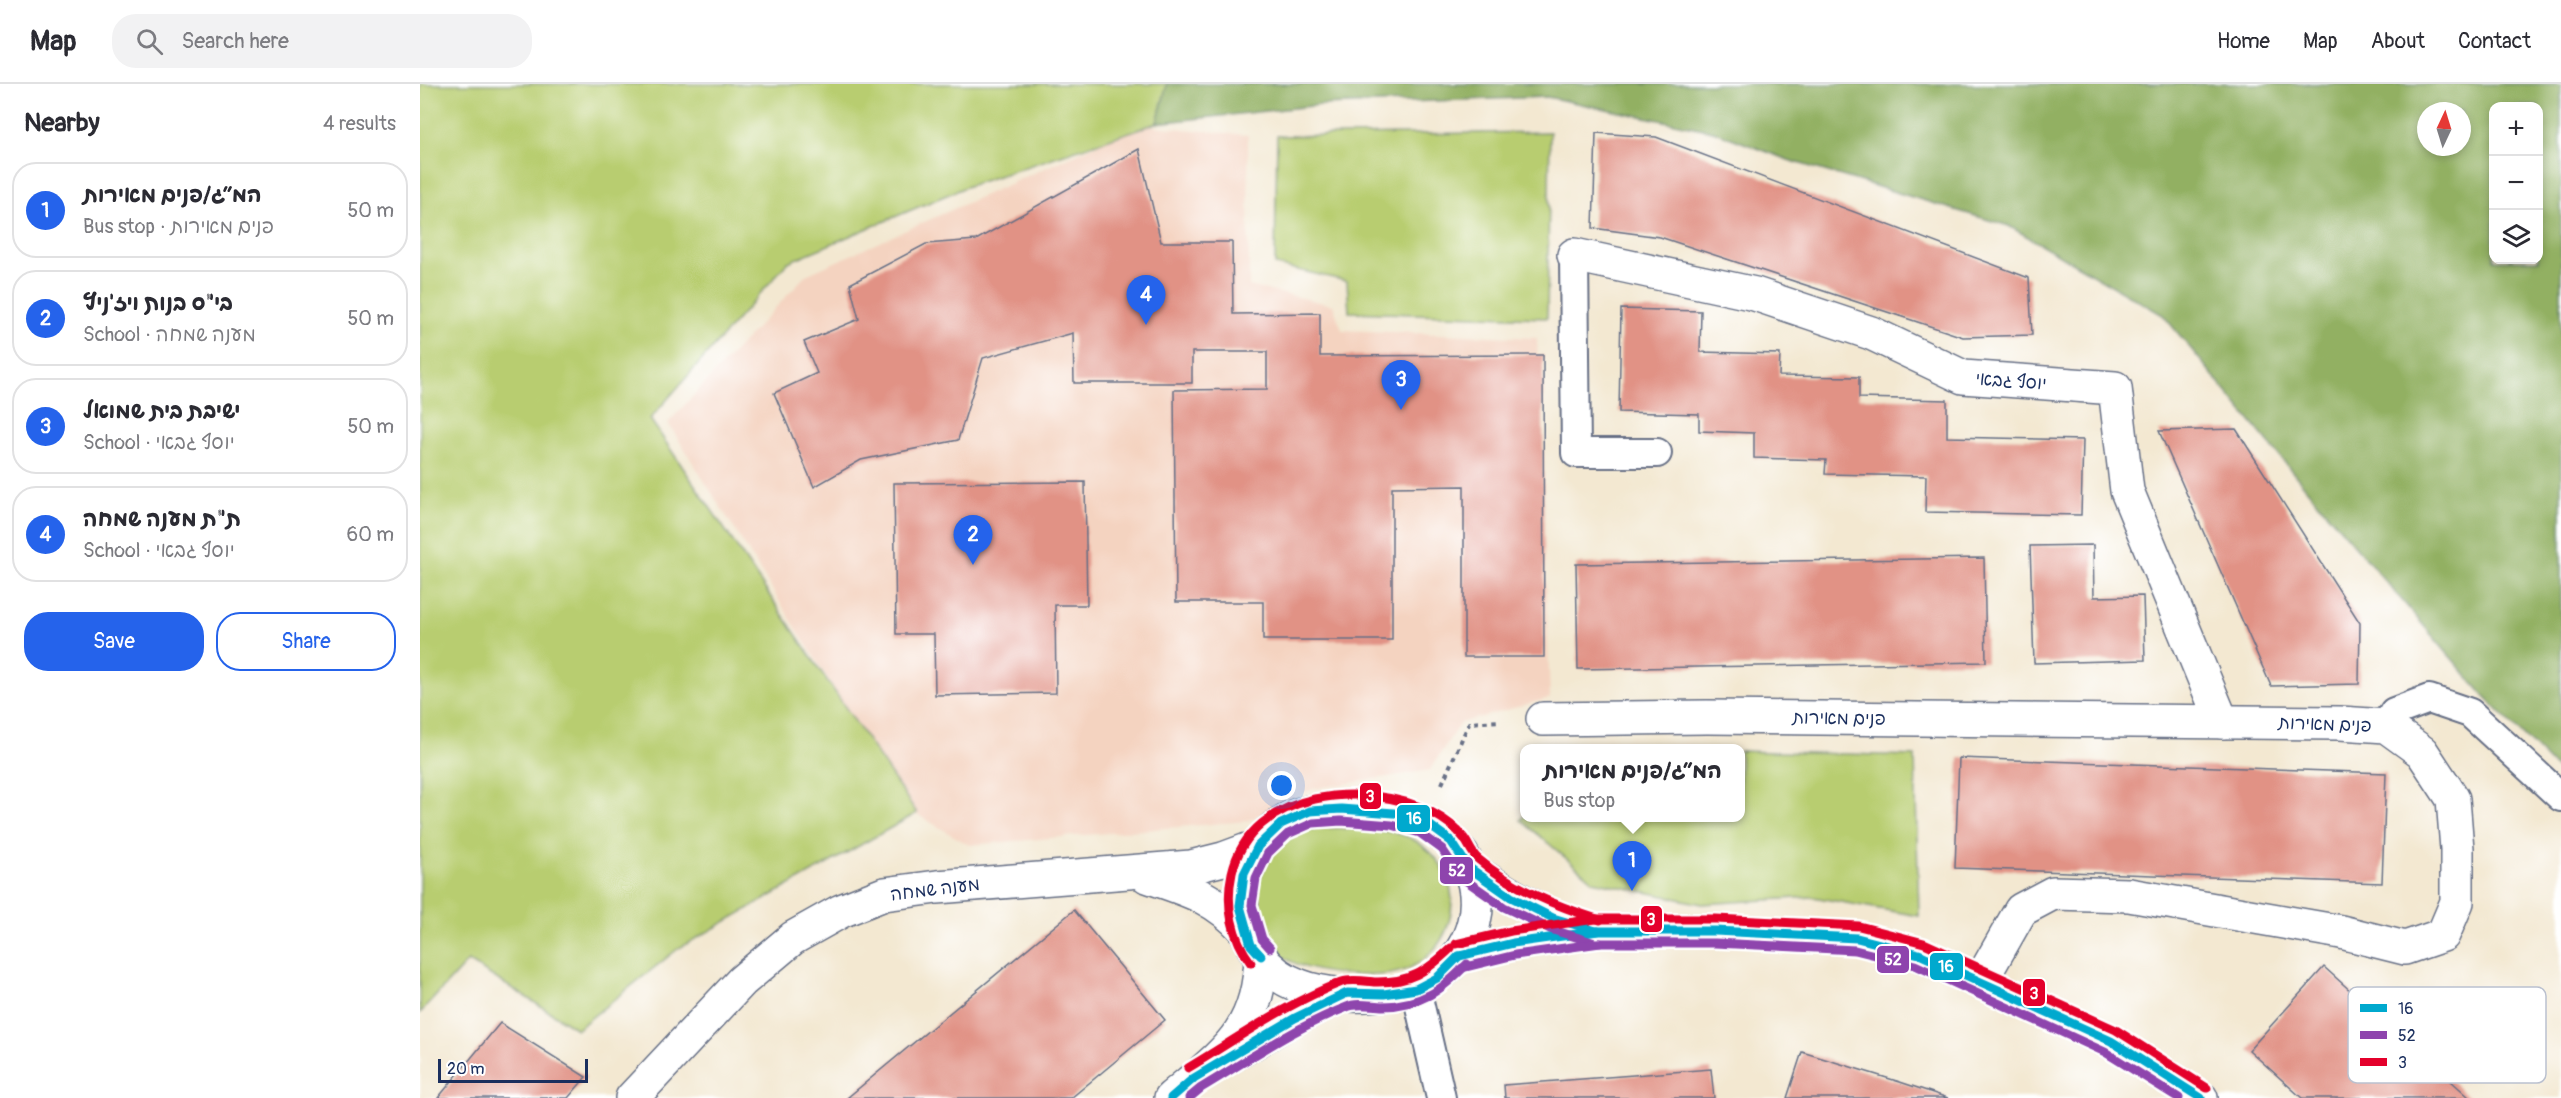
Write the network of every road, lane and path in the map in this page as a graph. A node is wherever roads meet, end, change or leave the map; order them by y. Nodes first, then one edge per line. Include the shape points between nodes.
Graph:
1 (1575, 255) joint
2 (1658, 453) dead end
3 (1543, 719) joint
4 (2222, 722) junction
5 (2386, 726) junction
6 (2561, 796) edge
7 (1425, 822) junction
8 (1258, 846) junction
9 (1468, 867) junction
10 (1134, 871) junction
11 (1596, 931) junction
12 (1253, 943) junction
13 (1459, 956) junction
14 (1980, 982) junction
15 (1416, 989) junction
16 (1347, 993) junction
17 (1183, 1088) edge
18 (632, 1098) edge
19 (1441, 1098) edge
20 (2201, 1098) edge

1 - 2 lane via 1576,453
1 - 4 street, יוסף גבאי via 1755,294 1871,333 1963,377 2115,388 2127,491
3 - 4 street, פנים מאירות
3 - 7 path via 1469,723
4 - 5 street, פנים מאירות
5 - 6 lane via 2394,712 2429,699 2470,713
5 - 14 street, פנים מאירות via 2422,752 2453,799 2457,902 2443,935 2405,948 2341,932 2129,895 2053,893 2021,910
7 - 8 street via 1394,813 1310,811 1281,824
7 - 9 street via 1451,841
8 - 10 street, מענה שמחה via 1191,867
8 - 12 street via 1244,874 1240,906
9 - 11 street via 1511,897 1543,913
9 - 13 street via 1476,897 1473,928
10 - 12 street, מענה שמחה via 1202,894 1227,910
10 - 18 street, מענה שמחה via 937,886 884,894 841,911 793,938 742,981
11 - 13 street via 1524,941
11 - 14 street via 1857,938 1919,954
12 - 16 street, מענה שמחה via 1272,969 1299,986
12 - 17 street via 1260,983 1249,1018 1239,1038
13 - 15 street via 1437,978
14 - 20 street via 2111,1041
15 - 16 street, מענה שמחה via 1384,994
15 - 19 lane
16 - 17 street via 1295,1018

